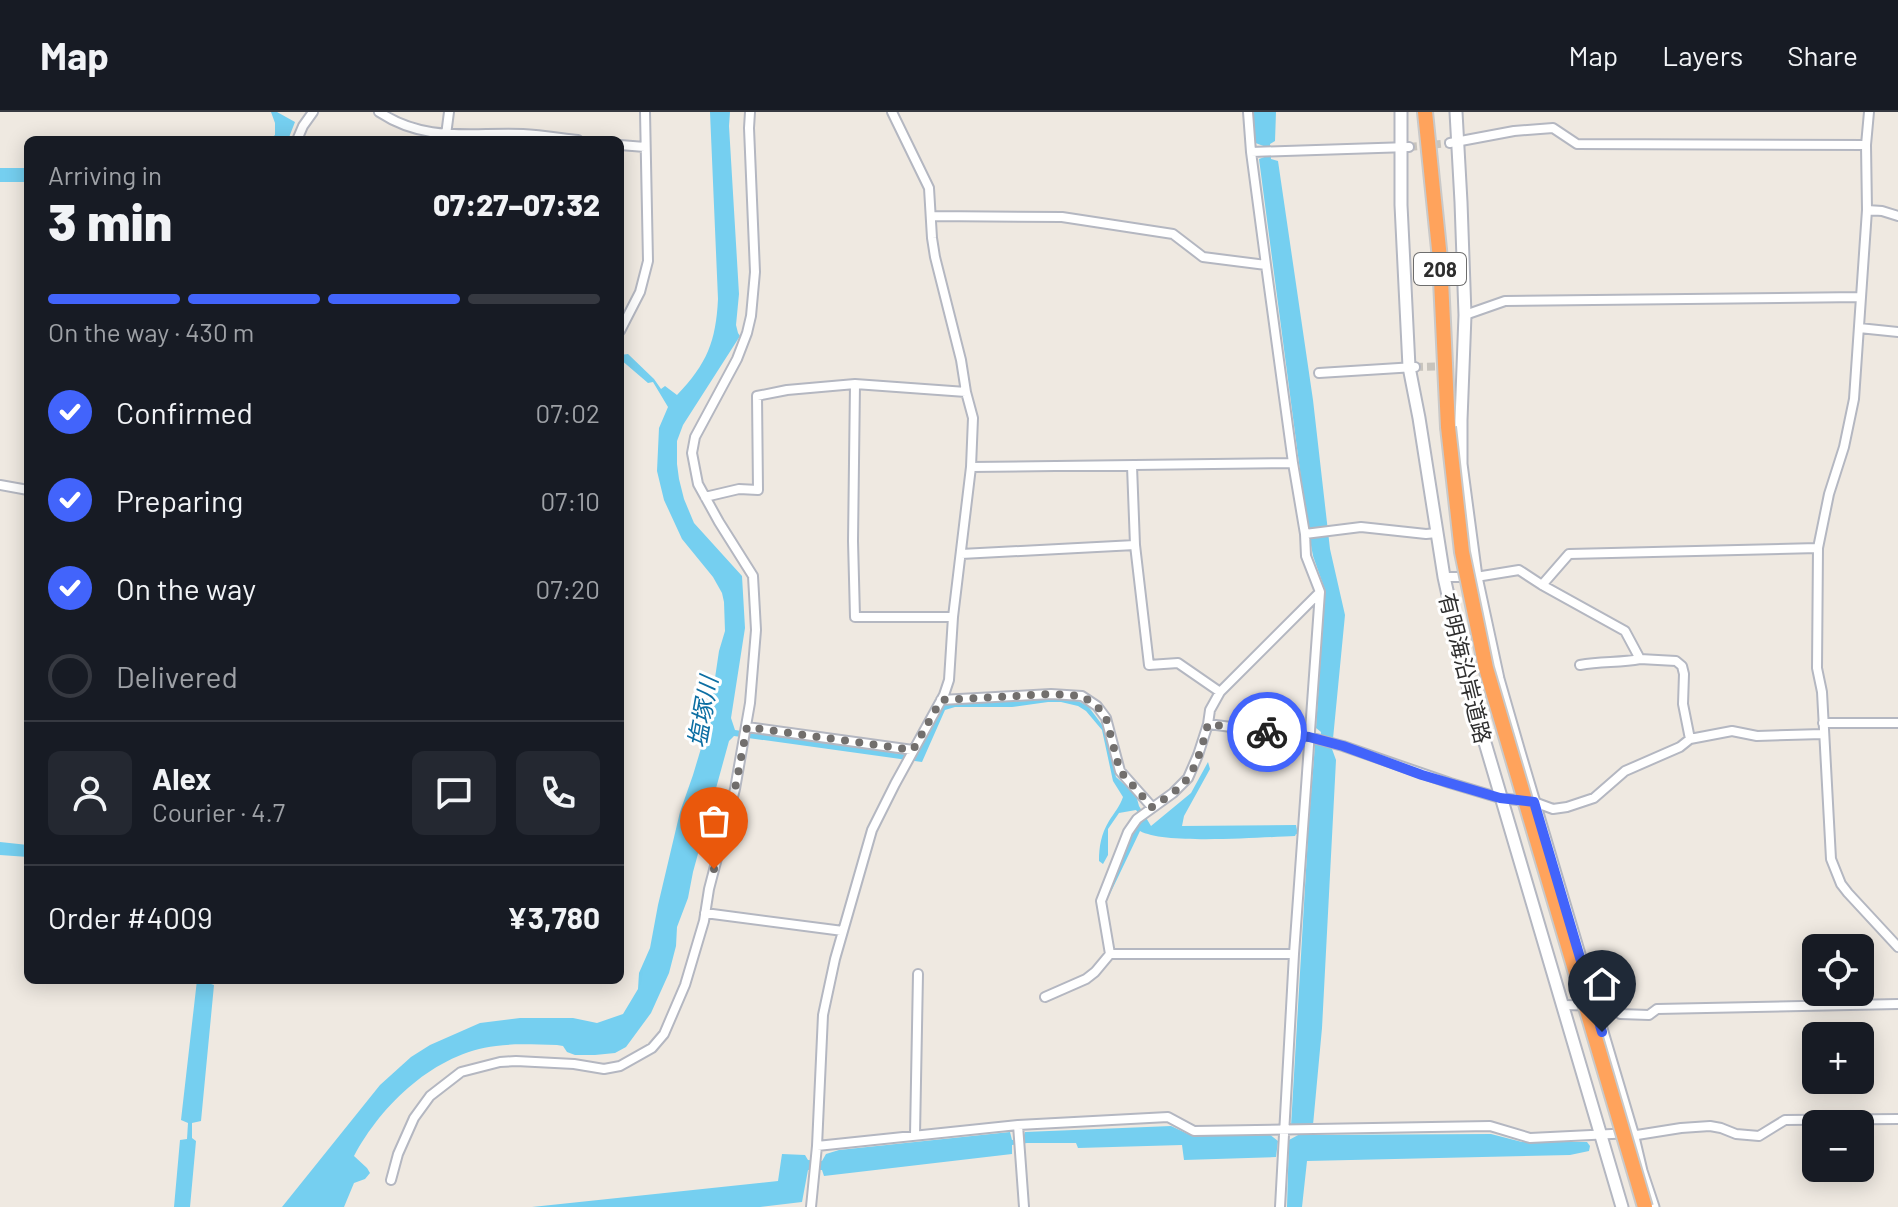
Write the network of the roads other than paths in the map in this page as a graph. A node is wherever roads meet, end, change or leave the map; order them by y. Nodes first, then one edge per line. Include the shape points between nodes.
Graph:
1 (313, 112) edge
2 (379, 112) edge
3 (449, 112) edge
4 (645, 112) edge
5 (750, 112) edge
6 (892, 112) edge
7 (1248, 112) edge
8 (1401, 112) edge
9 (1425, 112) edge
10 (1456, 112) edge
11 (1869, 112) edge
12 (446, 135) junction
13 (299, 136) edge
14 (542, 136) edge
15 (1454, 143) junction
16 (624, 145) edge
17 (1866, 145) junction
18 (645, 147) junction
19 (1405, 147) junction
20 (1251, 152) junction
21 (1867, 210) junction
22 (931, 216) junction
23 (1898, 216) edge
24 (1266, 265) junction
25 (1861, 297) junction
26 (1465, 315) junction
27 (624, 323) edge
28 (1859, 328) junction
29 (1898, 332) edge
30 (1412, 367) junction
31 (1319, 373) dead end
32 (855, 384) junction
33 (966, 392) junction
34 (1293, 463) junction
35 (1132, 466) junction
36 (971, 467) junction
37 (0, 485) edge
38 (24, 489) edge
39 (705, 497) junction
40 (1437, 533) junction
41 (1305, 534) junction
42 (1135, 545) junction
43 (1818, 548) junction
44 (961, 554) junction
45 (1444, 577) junction
46 (1476, 577) junction
47 (1542, 585) junction
48 (1320, 592) junction
49 (953, 617) junction
50 (1640, 659) junction
51 (1580, 665) dead end
52 (1220, 692) junction
53 (941, 700) junction
54 (1823, 723) junction
55 (1898, 723) edge
56 (1208, 724) junction
57 (747, 727) junction
58 (1823, 734) junction
59 (1309, 737) junction
60 (1690, 739) junction
61 (913, 750) junction
62 (1500, 798) junction
63 (1534, 802) junction
64 (1152, 807) junction
65 (1556, 875) junction
66 (1527, 885) junction
67 (705, 913) junction
68 (843, 931) junction
69 (1898, 947) edge
70 (1110, 954) junction
71 (1294, 954) junction
72 (918, 974) dead end
73 (1045, 997) dead end
74 (1898, 1004) edge
75 (1562, 1005) junction
76 (1595, 1006) junction
77 (1898, 1119) edge
78 (1018, 1129) junction
79 (1284, 1130) junction
80 (1632, 1133) junction
81 (915, 1135) junction
82 (1602, 1136) junction
83 (817, 1150) junction
84 (391, 1180) dead end
85 (810, 1207) edge
86 (1024, 1207) edge
87 (1280, 1207) edge
88 (1622, 1207) edge
89 (1645, 1207) edge
90 (1653, 1207) edge

1 - 13 street
2 - 12 street
3 - 12 street
4 - 18 street
5 - 39 street via 753,298 737,359 695,437 694,468
6 - 22 street via 929,188
7 - 20 street
8 - 19 main road, 有明海沿岸道路
9 - 89 highway, 208, bridge via 1462,552 1486,668
10 - 15 main road, 有明海沿岸道路
11 - 17 street
12 - 14 street
15 - 17 street via 1553,128 1577,144
15 - 26 main road, 有明海沿岸道路
16 - 18 street
17 - 21 street
18 - 27 street via 648,261
19 - 20 street
19 - 30 main road, 有明海沿岸道路 via 1401,205
20 - 24 street
21 - 23 street
21 - 25 street
22 - 24 street via 1089,221 1173,234 1203,257
22 - 33 street via 935,257
24 - 34 street
25 - 26 street via 1505,301
25 - 28 street
26 - 46 main road, 有明海沿岸道路 via 1459,366 1461,464
28 - 29 street
28 - 43 street via 1852,411
30 - 31 street
30 - 40 main road, 有明海沿岸道路
32 - 33 street
32 - 39 street via 757,396 758,490
32 - 49 street via 855,617
33 - 36 street via 973,418
34 - 35 street
34 - 41 street
35 - 36 street
35 - 42 street
36 - 44 street
37 - 38 street
39 - 57 street via 753,576 756,630
40 - 41 street via 1361,527
40 - 45 main road, 有明海沿岸道路
41 - 48 street via 1306,556
42 - 44 street
42 - 52 street via 1149,665 1178,663
43 - 47 street via 1569,554
43 - 54 street via 1817,668
44 - 49 street
45 - 46 street
45 - 62 main road, 有明海沿岸道路
46 - 47 street via 1519,570
46 - 63 main road, 有明海沿岸道路 via 1498,679
47 - 50 street via 1625,631
48 - 52 street
48 - 59 street
49 - 53 street via 949,680
50 - 51 street
50 - 60 street via 1682,666
52 - 56 street
53 - 61 street
53 - 64 street via 1082,696 1106,718 1120,771
54 - 55 street
54 - 58 street
56 - 59 street
56 - 64 street via 1188,778
57 - 61 street
57 - 67 street
58 - 60 street via 1757,736 1732,731
58 - 69 street via 1831,859 1841,884
59 - 62 street
59 - 71 street
60 - 63 street via 1625,771 1594,798 1553,809
61 - 68 street via 872,830
62 - 63 street
62 - 66 main road, 有明海沿岸道路
63 - 65 main road, 有明海沿岸道路
64 - 70 street via 1128,832 1101,901
65 - 66 street
65 - 76 main road, 有明海沿岸道路
66 - 75 main road, 有明海沿岸道路
67 - 68 street
67 - 84 street via 685,985 664,1034 652,1048 604,1069 516,1061 461,1072 430,1096 414,1118
68 - 83 street via 823,1015
70 - 71 street
70 - 73 street via 1086,979
71 - 79 street
72 - 81 street
74 - 76 street via 1657,1009 1649,1015
75 - 76 street
75 - 82 main road, 有明海沿岸道路
76 - 80 main road, 有明海沿岸道路
77 - 80 street via 1785,1120 1759,1136 1710,1126
78 - 79 street via 1168,1117 1194,1131
78 - 81 street
78 - 86 street
79 - 82 street via 1490,1126 1530,1138
79 - 87 street
80 - 82 street
80 - 90 main road, 有明海沿岸道路
81 - 83 street
82 - 88 main road, 有明海沿岸道路
83 - 85 street

